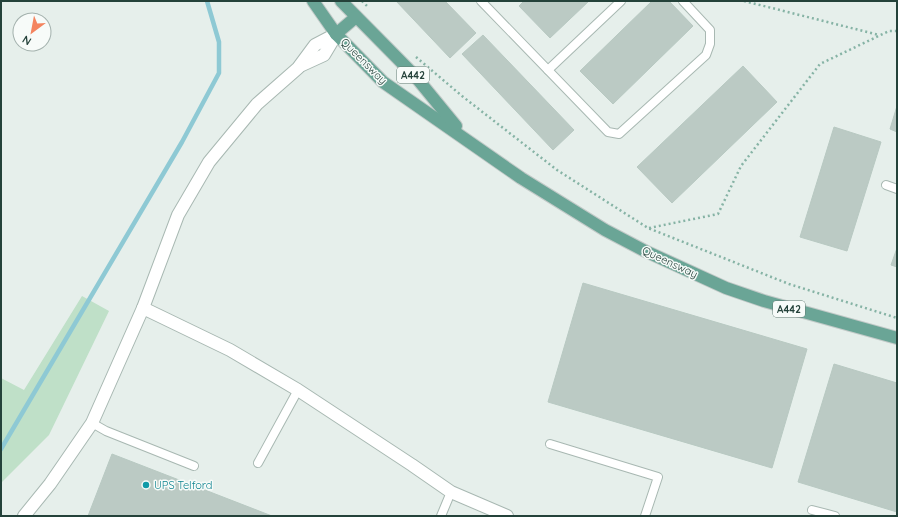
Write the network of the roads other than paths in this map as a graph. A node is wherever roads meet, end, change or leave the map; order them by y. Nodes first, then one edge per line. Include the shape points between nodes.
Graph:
1 (313, 1) edge
2 (341, 1) edge
3 (621, 1) edge
4 (684, 1) edge
5 (484, 2) edge
6 (356, 17) junction
7 (336, 34) junction
8 (548, 70) junction
9 (465, 138) junction
10 (886, 185) dead end
11 (897, 189) edge
12 (143, 308) junction
13 (897, 338) edge
14 (298, 390) junction
15 (92, 423) junction
16 (550, 444) dead end
17 (258, 463) dead end
18 (194, 466) dead end
19 (451, 492) junction
20 (812, 510) dead end
21 (24, 516) edge
22 (441, 516) edge
23 (507, 516) edge
24 (645, 516) edge
25 (835, 516) edge

1 - 7 main road, Queensway / A442
2 - 6 main road, Queensway / A442
3 - 8 lane
4 - 8 lane via 710,30 710,44 706,55 619,134 608,132
5 - 8 lane
6 - 7 main road
6 - 9 main road, Queensway / A442 via 414,76
7 - 9 main road, Queensway / A442 via 383,82
7 - 12 street via 324,55 298,68 257,104 209,162 178,215
9 - 13 main road, Queensway / A442 via 521,178 645,251 726,288 764,302
10 - 11 lane
12 - 14 street via 230,350
12 - 15 street
14 - 17 lane
14 - 19 street
15 - 18 lane
15 - 21 street via 50,484
16 - 24 lane via 658,477
19 - 22 lane
19 - 23 street
20 - 25 lane

